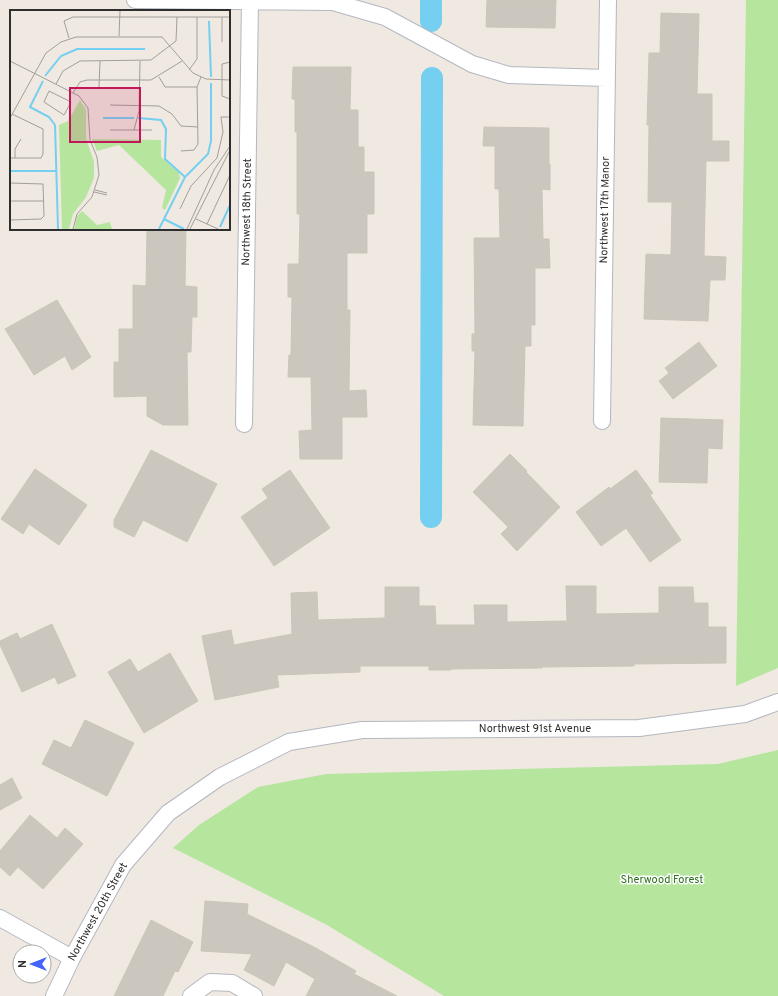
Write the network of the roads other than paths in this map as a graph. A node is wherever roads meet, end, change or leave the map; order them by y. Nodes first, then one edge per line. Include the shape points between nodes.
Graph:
1 (135, 0) edge
2 (608, 0) edge
3 (250, 1) edge
4 (607, 78) junction
5 (602, 421) dead end
6 (244, 424) dead end
7 (778, 702) edge
8 (289, 742) joint
9 (0, 918) edge
10 (72, 958) junction
11 (54, 996) edge
12 (191, 996) edge
13 (254, 996) edge

1 - 3 street
2 - 4 street, Northwest 17th Manor
3 - 4 street via 340,4 385,17 472,64 509,74
3 - 6 street, Northwest 18th Street
4 - 5 street, Northwest 17th Manor
7 - 8 street, Northwest 91st Avenue via 745,714 639,728 362,730
8 - 10 street, Northwest 20th Street via 220,777 168,812 123,865
9 - 10 street
10 - 11 street, Northwest 20th Street
12 - 13 street via 210,982 232,983

